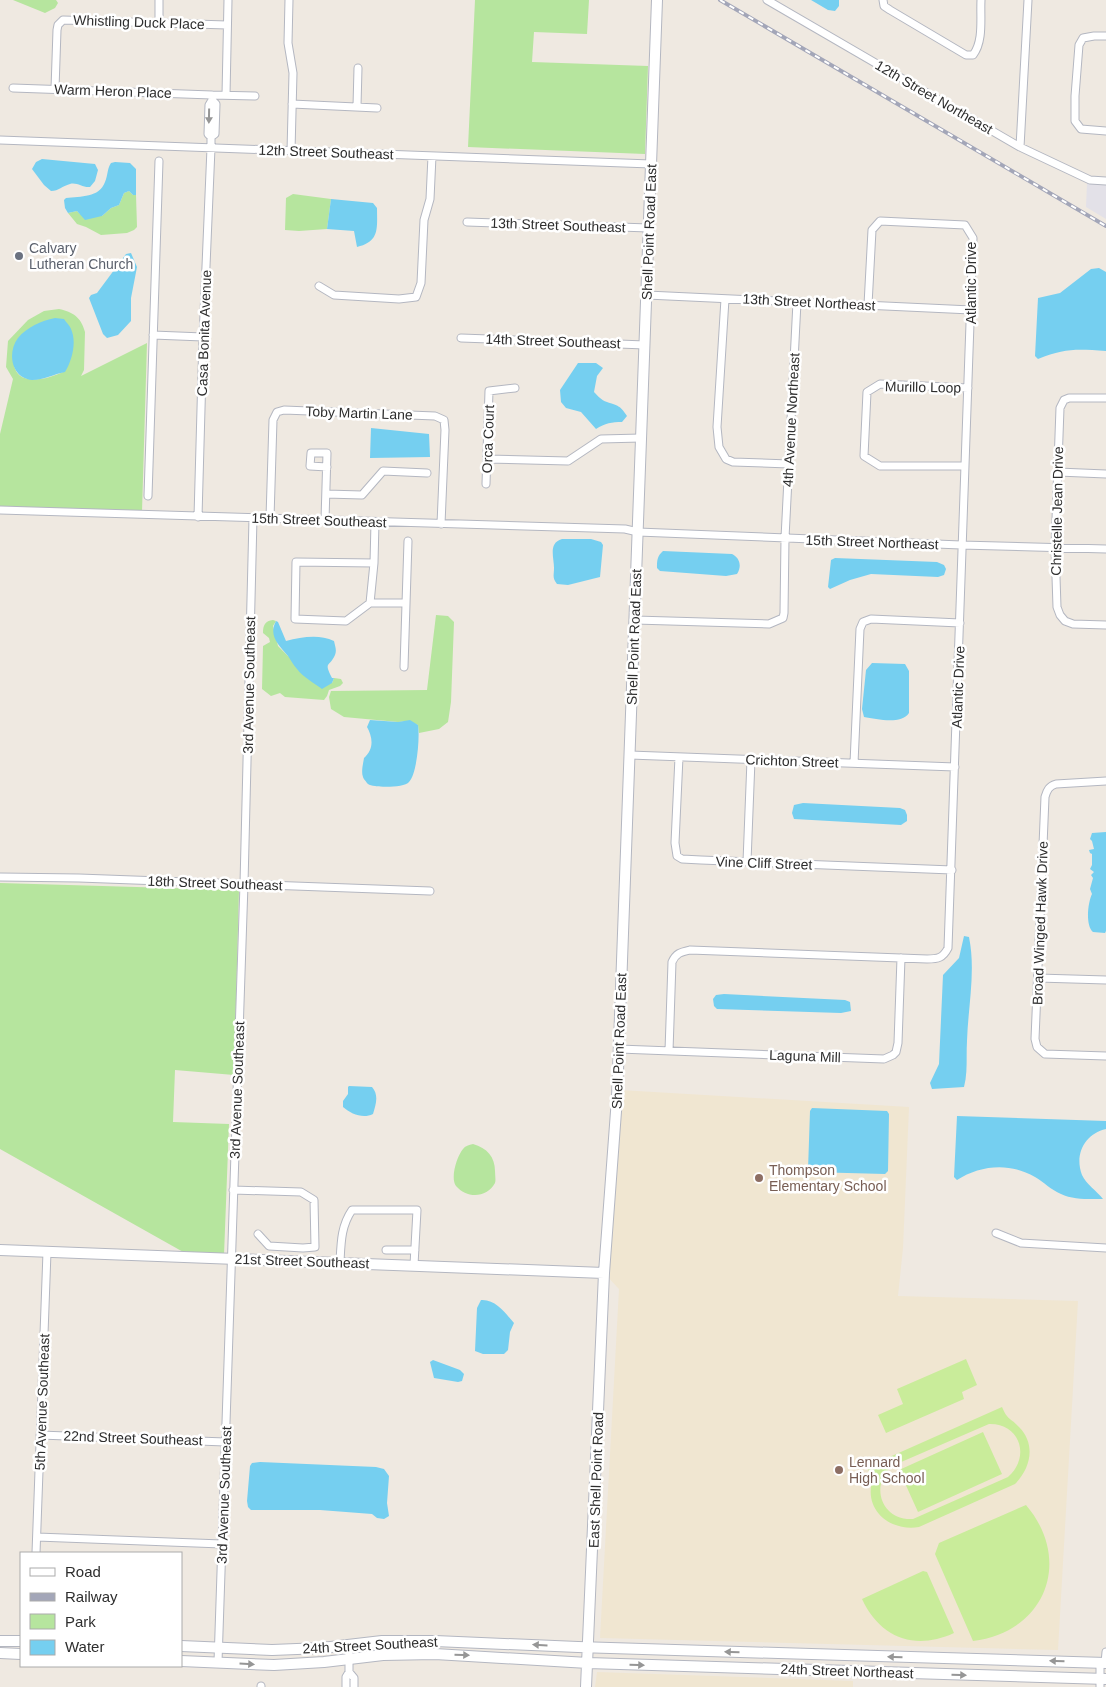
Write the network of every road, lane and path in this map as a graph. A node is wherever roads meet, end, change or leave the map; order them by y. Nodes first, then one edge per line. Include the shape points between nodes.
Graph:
1 (160, 0) edge
2 (228, 0) edge
3 (289, 0) edge
4 (657, 0) edge
5 (767, 0) edge
6 (883, 0) edge
7 (981, 0) edge
8 (1028, 0) edge
9 (159, 23) junction
10 (227, 25) junction
11 (1106, 36) edge
12 (358, 68) dead end
13 (13, 88) dead end
14 (55, 89) junction
15 (226, 95) junction
16 (255, 96) dead end
17 (212, 98) junction
18 (292, 104) junction
19 (357, 106) junction
20 (377, 108) dead end
21 (1106, 131) edge
22 (0, 140) edge
23 (1020, 147) junction
24 (211, 148) junction
25 (291, 151) junction
26 (432, 156) junction
27 (159, 161) dead end
28 (651, 164) junction
29 (1106, 181) edge
30 (467, 222) dead end
31 (649, 228) junction
32 (319, 286) dead end
33 (647, 295) junction
34 (725, 299) junction
35 (796, 302) junction
36 (868, 305) junction
37 (971, 310) junction
38 (153, 335) junction
39 (203, 337) junction
40 (461, 338) dead end
41 (645, 345) junction
42 (514, 388) dead end
43 (968, 388) junction
44 (1106, 398) edge
45 (641, 438) junction
46 (487, 459) junction
47 (789, 464) junction
48 (326, 466) junction
49 (965, 466) junction
50 (1058, 472) junction
51 (427, 473) dead end
52 (1106, 474) edge
53 (486, 484) dead end
54 (326, 494) junction
55 (148, 496) dead end
56 (0, 510) edge
57 (198, 517) junction
58 (253, 518) junction
59 (270, 518) junction
60 (324, 520) junction
61 (375, 522) junction
62 (440, 524) junction
63 (638, 532) junction
64 (785, 538) junction
65 (408, 541) dead end
66 (961, 545) junction
67 (1055, 547) junction
68 (1106, 549) edge
69 (374, 563) junction
70 (370, 603) junction
71 (406, 604) junction
72 (634, 620) junction
73 (960, 623) junction
74 (1106, 625) edge
75 (404, 667) dead end
76 (630, 755) junction
77 (679, 757) junction
78 (751, 760) junction
79 (854, 763) junction
80 (955, 767) junction
81 (1106, 781) edge
82 (747, 862) junction
83 (952, 870) junction
84 (0, 877) edge
85 (244, 884) junction
86 (430, 891) dead end
87 (901, 958) junction
88 (1038, 978) junction
89 (1106, 980) edge
90 (619, 1050) junction
91 (669, 1050) junction
92 (1106, 1056) edge
93 (233, 1190) junction
94 (996, 1233) dead end
95 (258, 1234) dead end
96 (270, 1246) junction
97 (1106, 1248) edge
98 (0, 1250) edge
99 (386, 1250) dead end
100 (415, 1250) junction
101 (47, 1252) junction
102 (231, 1258) junction
103 (270, 1260) junction
104 (340, 1262) junction
105 (414, 1265) junction
106 (604, 1273) junction
107 (40, 1435) junction
108 (225, 1442) junction
109 (37, 1537) junction
110 (222, 1544) junction
111 (36, 1552) edge
112 (0, 1640) edge
113 (20, 1641) edge
114 (350, 1645) junction
115 (182, 1646) edge
116 (219, 1648) junction
117 (588, 1648) junction
118 (1106, 1652) edge
119 (0, 1653) edge
120 (20, 1654) edge
121 (349, 1659) junction
122 (182, 1661) edge
123 (218, 1662) junction
124 (588, 1663) junction
125 (1104, 1663) edge
126 (350, 1672) junction
127 (1102, 1682) edge
128 (346, 1687) edge
129 (354, 1687) edge
130 (586, 1687) edge

1 - 9 street
2 - 10 street
3 - 18 street
4 - 28 street, Shell Point Road East
5 - 23 street, 12th Street Northeast
6 - 7 street via 884,6 890,10 973,55 980,42
8 - 23 street
9 - 10 street, Whistling Duck Place
9 - 14 street, Whistling Duck Place via 63,20 57,30
10 - 15 street
11 - 21 street via 1083,38 1079,45 1075,121 1081,129
12 - 19 street
13 - 14 street, Warm Heron Place
14 - 17 street, Warm Heron Place
15 - 16 street, Warm Heron Place
15 - 17 street, Warm Heron Place
17 - 24 street, Casa Bonita Avenue via 216,104
18 - 19 street
18 - 25 street
19 - 20 street
22 - 24 street, 12th Street Southeast
23 - 29 street, 12th Street Northeast via 1090,180
24 - 25 street, 12th Street Southeast
24 - 39 street, Casa Bonita Avenue
25 - 26 street, 12th Street Southeast
26 - 28 street, 12th Street Southeast
26 - 32 street via 421,282 416,297 334,295
27 - 38 street
28 - 31 street, Shell Point Road East
30 - 31 street, 13th Street Southeast
31 - 33 street, Shell Point Road East
33 - 34 street, 13th Street Northeast
33 - 41 street, Shell Point Road East
34 - 35 street, 13th Street Northeast
34 - 47 street via 717,427 719,447 726,460 733,462
35 - 36 street, 13th Street Northeast
35 - 47 street, 4th Avenue Northeast
36 - 37 street, 13th Street Northeast
36 - 37 street, Atlantic Drive via 872,230 880,221 965,225 973,238
37 - 43 street, Atlantic Drive
38 - 39 street
38 - 55 street
39 - 57 street, Casa Bonita Avenue
40 - 41 street, 14th Street Southeast
41 - 45 street, Shell Point Road East
42 - 46 street, Orca Court via 489,391
43 - 49 street, Atlantic Drive
43 - 49 street, Murillo Loop via 880,384 867,392 864,456 880,466
44 - 50 street, Christelle Jean Drive via 1064,400 1060,408
45 - 46 street via 601,438 568,461
45 - 63 street, Shell Point Road East
46 - 53 street, Orca Court
47 - 64 street, 4th Avenue Northeast
48 - 48 street via 327,453 311,453 310,466
48 - 54 street
49 - 66 street, Atlantic Drive
50 - 52 street
50 - 67 street, Christelle Jean Drive
51 - 54 street via 383,471 362,495
54 - 60 street
56 - 57 street, 15th Street Southeast
57 - 58 street, 15th Street Southeast
58 - 59 street, 15th Street Southeast
58 - 85 street, 3rd Avenue Southeast
59 - 60 street, 15th Street Southeast
59 - 62 street, Toby Martin Lane via 273,420 277,412 303,411 435,416 444,420
60 - 61 street, 15th Street Southeast
61 - 62 street, 15th Street Southeast
61 - 69 street
62 - 63 street, 15th Street Southeast
63 - 64 street, 15th Street Northeast
63 - 72 street, Shell Point Road East
64 - 66 street, 15th Street Northeast
64 - 72 street, 4th Avenue Northeast via 784,613 776,622
65 - 71 street
66 - 67 street, 15th Street Northeast
66 - 73 street, Atlantic Drive
67 - 68 street, 15th Street Northeast
67 - 74 street, Christelle Jean Drive via 1056,597 1060,615 1073,624
69 - 70 street
69 - 70 street via 296,562 294,619 346,621
70 - 71 street
71 - 75 street
72 - 76 street, Shell Point Road East
73 - 79 street via 871,619 863,622 860,629
73 - 80 street, Atlantic Drive
76 - 77 street, Crichton Street
76 - 90 street, Shell Point Road East
77 - 78 street, Crichton Street
77 - 82 street, Vine Cliff Street via 677,856 690,860
78 - 79 street, Crichton Street
78 - 82 street
79 - 80 street, Crichton Street
80 - 83 street, Atlantic Drive
81 - 88 street, Broad Winged Hawk Drive via 1056,784 1048,789 1045,797
82 - 83 street, Vine Cliff Street
83 - 87 street, Atlantic Drive via 948,948 944,955 938,959
84 - 85 street, 18th Street Southeast
85 - 86 street, 18th Street Southeast
85 - 93 street, 3rd Avenue Southeast
87 - 91 street, Atlantic Drive via 682,951 672,962
87 - 91 street, Laguna Mill via 898,1043 896,1052 888,1058
88 - 89 street
88 - 92 street, Broad Winged Hawk Drive via 1035,1039 1040,1051
90 - 91 street, Laguna Mill
90 - 106 street, Shell Point Road East
93 - 96 street via 301,1192 314,1200 314,1247
93 - 102 street, 3rd Avenue Southeast
94 - 97 street via 1021,1244
95 - 96 street
96 - 103 street
98 - 101 street, 21st Street Southeast
99 - 100 street
100 - 104 street via 417,1210 352,1210 342,1234
100 - 105 street
101 - 102 street, 21st Street Southeast
101 - 107 street, 5th Avenue Southeast
102 - 103 street, 21st Street Southeast
102 - 108 street, 3rd Avenue Southeast
103 - 104 street, 21st Street Southeast
104 - 105 street, 21st Street Southeast
105 - 106 street, 21st Street Southeast
106 - 117 street, East Shell Point Road
107 - 108 street, 22nd Street Southeast
107 - 109 street, 5th Avenue Southeast
108 - 110 street, 3rd Avenue Southeast
109 - 110 street
109 - 111 street, 5th Avenue Southeast
110 - 116 street, 3rd Avenue Southeast
112 - 113 street
114 - 116 street, 24th Street Southeast via 272,1650
117 -> 114 street, 24th Street Southeast via 435,1641
114 - 121 street
115 - 116 street, 24th Street Southeast
116 - 123 street, 3rd Avenue Southeast
117 - 124 street, East Shell Point Road
125 -> 117 street, 24th Street Northeast
118 - 125 street
119 - 120 street
123 -> 121 street, 24th Street Southeast via 274,1665
121 -> 124 street, 24th Street Southeast via 435,1654
121 - 126 street
122 - 123 street, 24th Street Southeast
124 -> 127 street, 24th Street Northeast
124 - 130 street, East Shell Point Road
125 - 127 street
126 - 128 street via 346,1677
126 - 129 street

